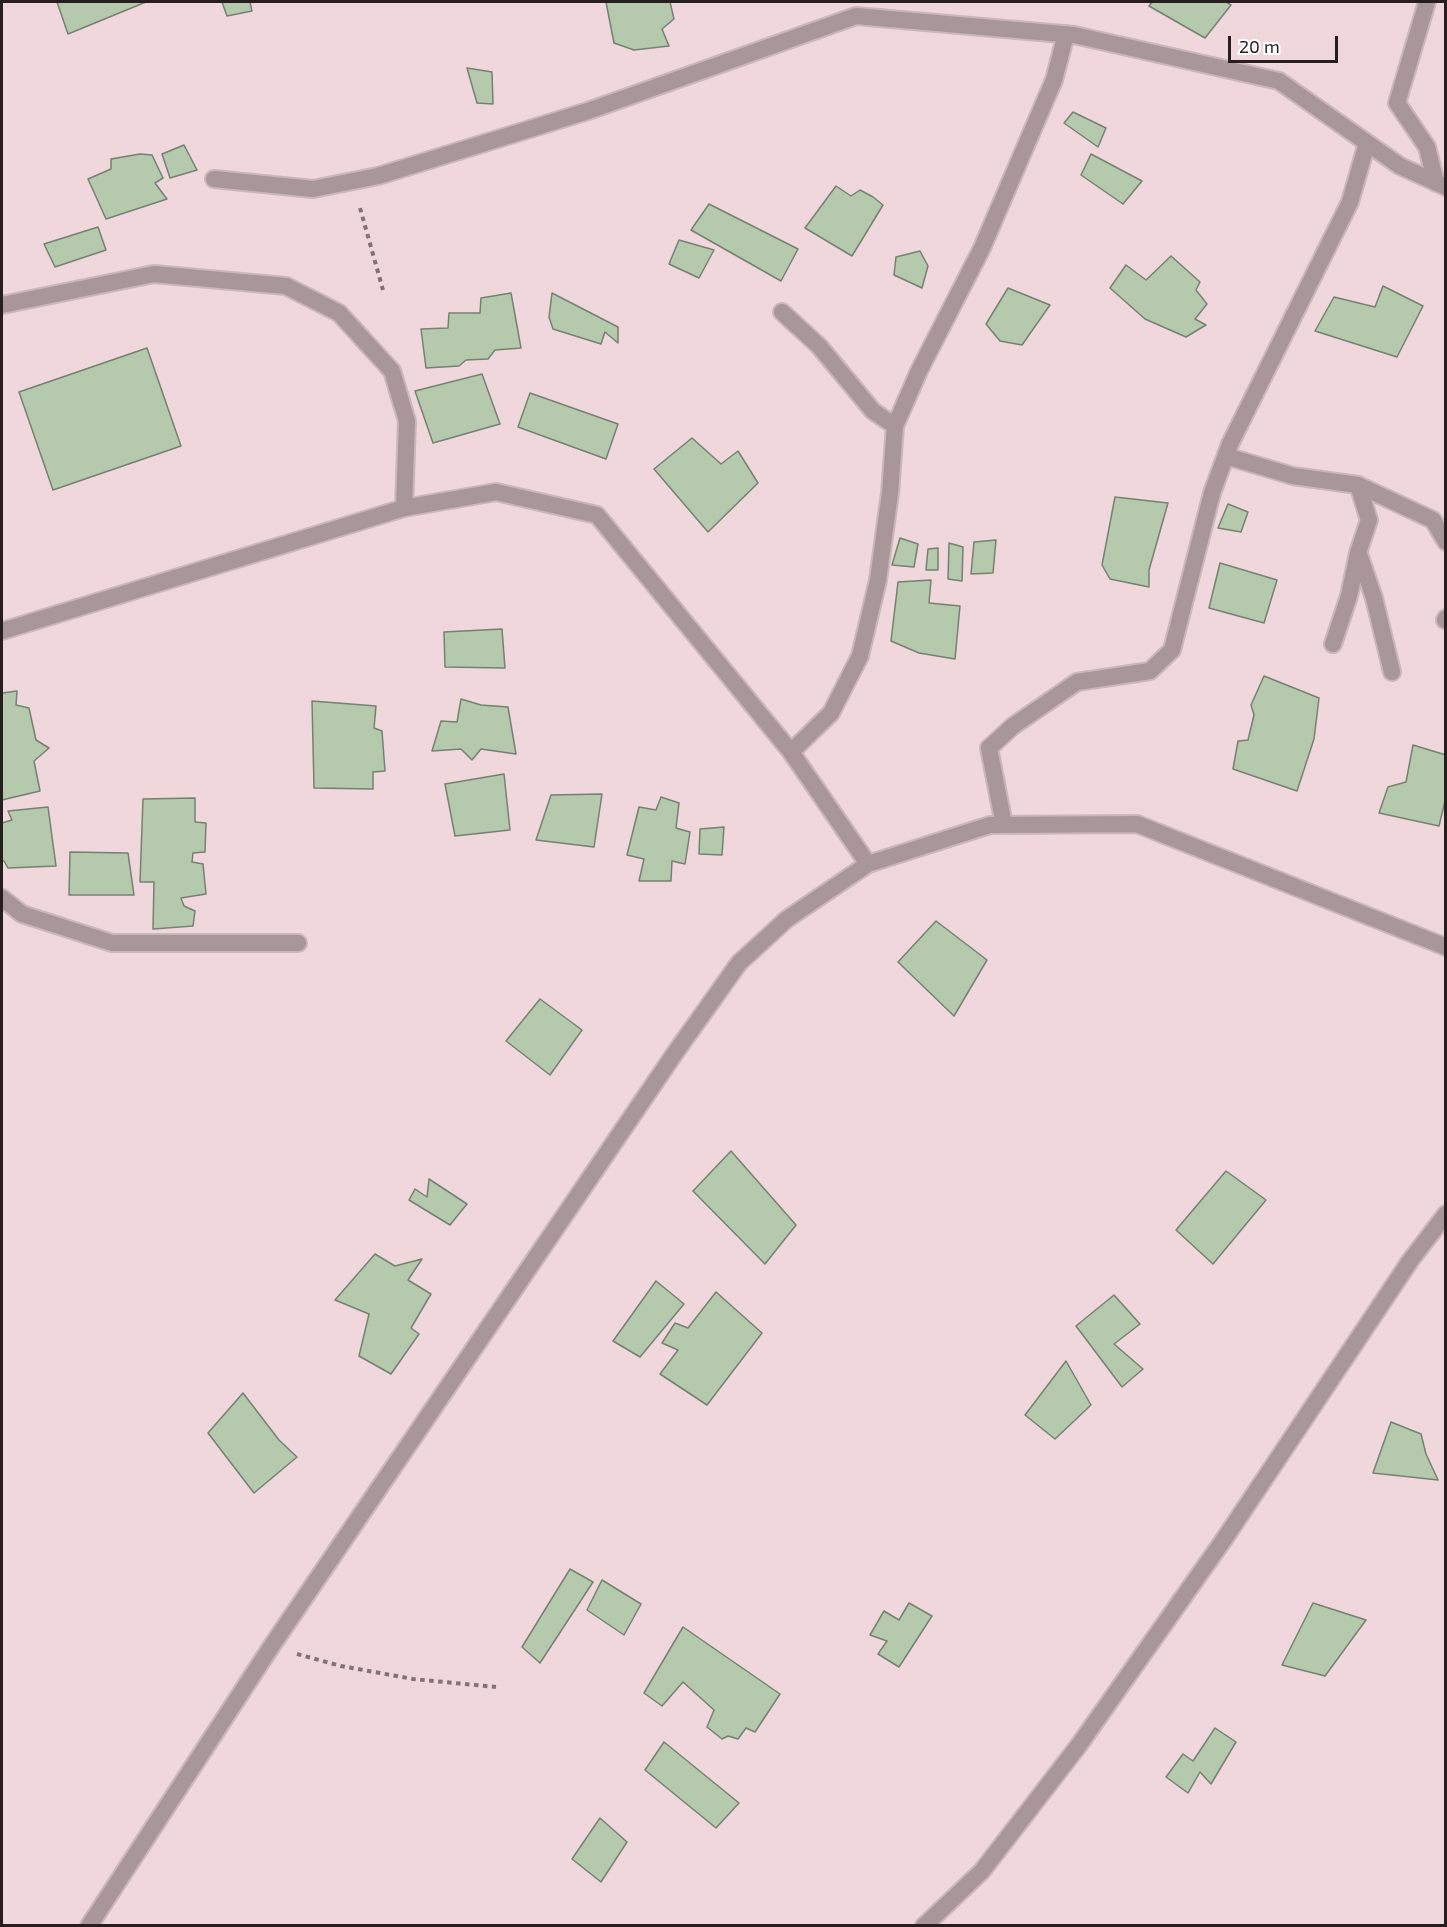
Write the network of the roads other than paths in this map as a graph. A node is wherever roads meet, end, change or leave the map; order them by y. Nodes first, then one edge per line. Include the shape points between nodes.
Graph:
1 (1427, 2) edge
2 (1066, 34) junction
3 (1367, 143) junction
4 (214, 179) dead end
5 (1441, 185) edge
6 (2, 305) edge
7 (783, 312) dead end
8 (895, 426) junction
9 (1226, 456) junction
10 (1358, 485) junction
11 (404, 508) junction
12 (1446, 542) edge
13 (1358, 553) junction
14 (2, 631) edge
15 (1333, 644) dead end
16 (1392, 672) dead end
17 (791, 752) junction
18 (1004, 825) junction
19 (868, 864) junction
20 (2, 898) edge
21 (298, 943) dead end
22 (1446, 947) edge
23 (1446, 1214) edge
24 (89, 1926) edge
25 (924, 1926) edge

1 - 5 street via 1397,103 1427,147
2 - 3 street via 1279,81
2 - 4 street via 856,16 588,111 378,176 313,189
2 - 8 street via 1054,80 982,248
3 - 5 street via 1400,166
3 - 9 street via 1350,202
6 - 11 street via 154,274 286,286 304,295 339,313 392,371 407,421
7 - 8 street via 819,346 873,411
8 - 17 street via 878,580 860,656 831,713
9 - 10 street via 1293,476
9 - 18 street via 1212,493 1172,650 1150,671 1077,682 1013,726 989,748
10 - 12 street via 1433,520
10 - 13 street via 1369,520
11 - 14 street
11 - 17 street via 496,492 597,515
13 - 15 street
13 - 16 street via 1374,598
17 - 19 street
18 - 19 street via 990,825
18 - 22 street via 1137,824
19 - 24 street via 787,919 739,963 271,1647
20 - 21 street via 22,914 112,943
23 - 25 street via 1079,1745 982,1871

